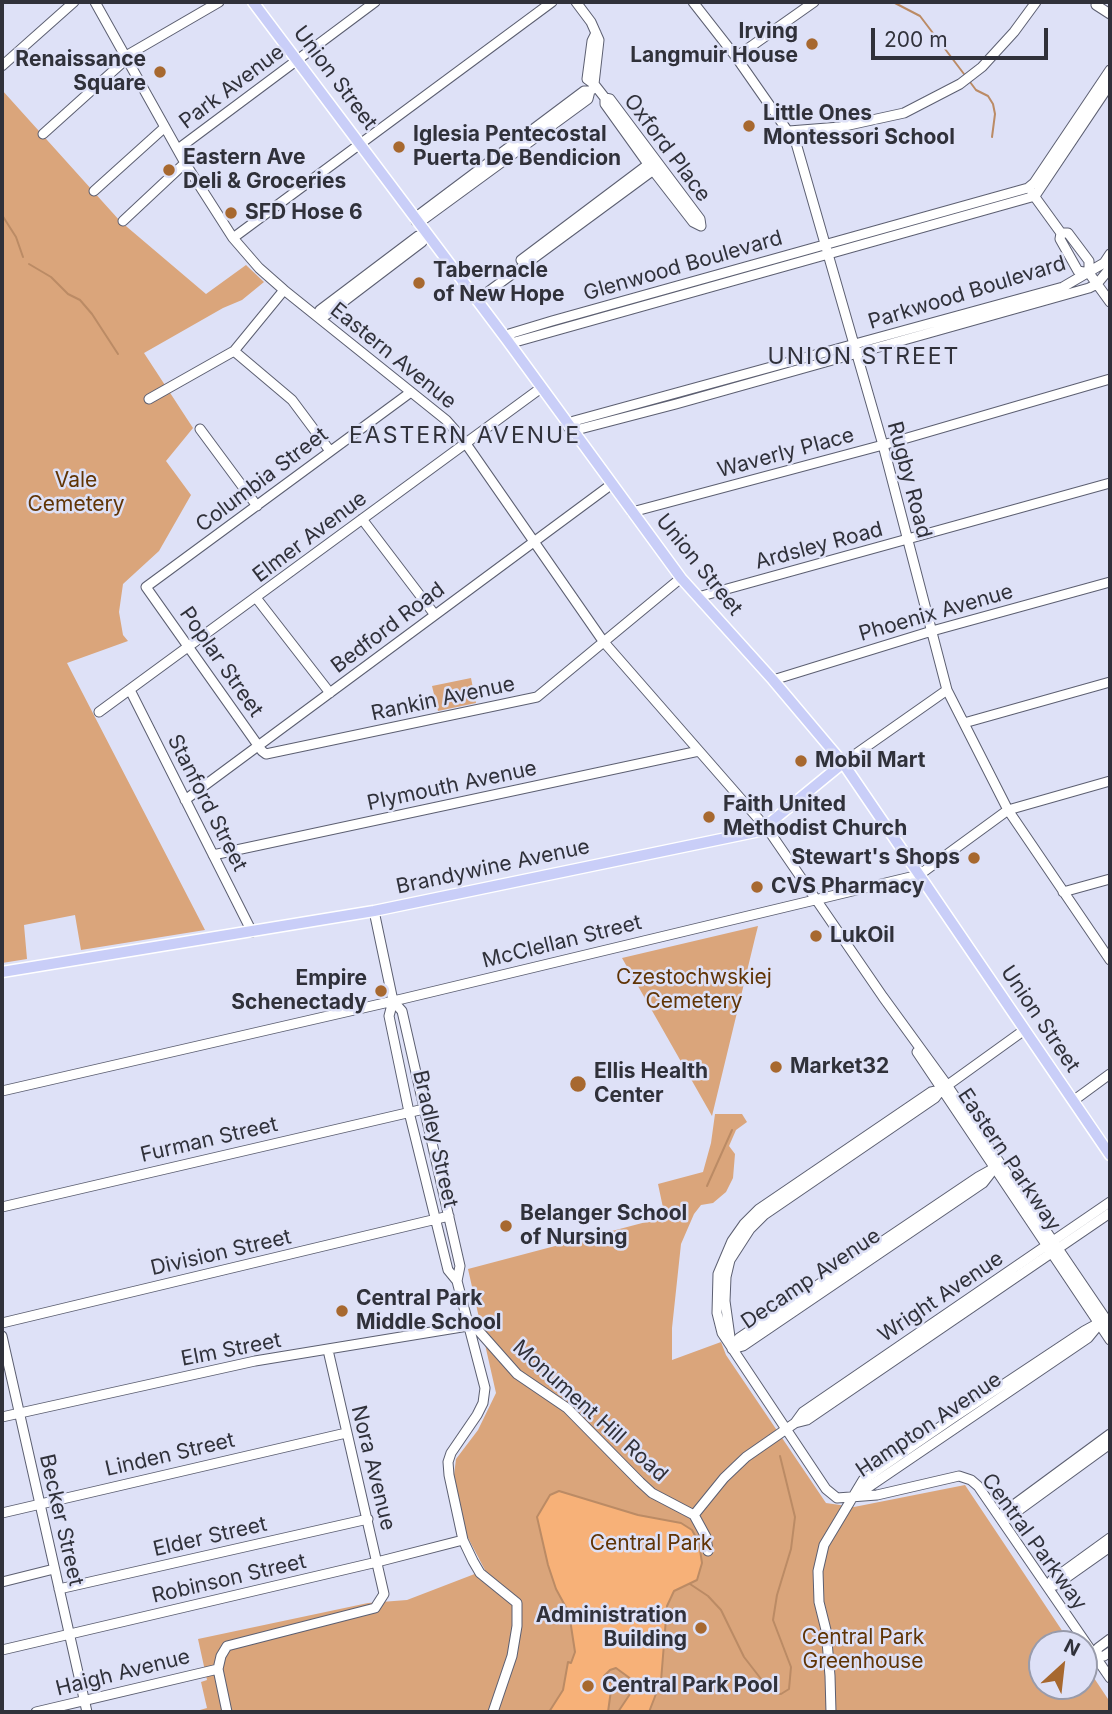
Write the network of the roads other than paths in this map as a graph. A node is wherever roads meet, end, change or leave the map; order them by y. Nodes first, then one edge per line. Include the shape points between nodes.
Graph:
1 (74, 2) edge
2 (95, 2) edge
3 (219, 2) edge
4 (253, 2) edge
5 (374, 2) edge
6 (552, 2) edge
7 (576, 2) edge
8 (693, 2) edge
9 (814, 2) edge
10 (1036, 2) edge
11 (1096, 5) dead end
12 (1110, 14) edge
13 (126, 56) junction
14 (736, 57) junction
15 (296, 61) junction
16 (2, 66) edge
17 (1110, 70) edge
18 (1110, 84) edge
19 (593, 87) junction
20 (165, 127) junction
21 (789, 131) junction
22 (43, 134) dead end
23 (359, 143) junction
24 (178, 149) junction
25 (185, 163) junction
26 (654, 165) junction
27 (94, 191) dead end
28 (1032, 192) junction
29 (123, 221) dead end
30 (416, 221) junction
31 (426, 234) junction
32 (233, 238) junction
33 (826, 248) junction
34 (1110, 254) edge
35 (1110, 268) edge
36 (1089, 273) junction
37 (1097, 284) junction
38 (284, 290) junction
39 (475, 299) junction
40 (1110, 302) edge
41 (317, 316) junction
42 (507, 340) junction
43 (855, 349) junction
44 (234, 351) junction
45 (1110, 379) edge
46 (541, 388) junction
47 (411, 392) junction
48 (149, 399) dead end
49 (569, 427) junction
50 (201, 429) dead end
51 (465, 443) junction
52 (883, 445) junction
53 (330, 451) junction
54 (1110, 483) edge
55 (612, 484) junction
56 (257, 506) junction
57 (632, 512) junction
58 (362, 519) junction
59 (906, 540) junction
60 (533, 542) junction
61 (681, 578) junction
62 (1110, 582) edge
63 (698, 597) junction
64 (257, 598) junction
65 (154, 599) joint
66 (435, 615) junction
67 (932, 631) junction
68 (603, 640) junction
69 (190, 647) junction
70 (773, 680) junction
71 (1110, 682) edge
72 (130, 690) junction
73 (947, 690) junction
74 (330, 693) junction
75 (99, 712) dead end
76 (964, 723) junction
77 (258, 746) junction
78 (699, 751) junction
79 (843, 763) junction
80 (1110, 781) edge
81 (186, 800) junction
82 (1008, 810) junction
83 (765, 827) junction
84 (213, 855) junction
85 (919, 875) junction
86 (1110, 879) edge
87 (1063, 892) junction
88 (818, 900) junction
89 (374, 911) junction
90 (252, 932) junction
91 (1110, 960) edge
92 (2, 972) edge
93 (393, 1001) junction
94 (1023, 1031) junction
95 (1110, 1074) edge
96 (944, 1087) junction
97 (2, 1091) edge
98 (1073, 1101) junction
99 (424, 1109) junction
100 (410, 1112) junction
101 (1110, 1155) edge
102 (997, 1167) junction
103 (1110, 1202) edge
104 (2, 1207) edge
105 (1110, 1213) edge
106 (449, 1216) junction
107 (436, 1220) junction
108 (1053, 1247) junction
109 (457, 1281) junction
110 (2, 1323) edge
111 (1105, 1323) edge
112 (468, 1326) junction
113 (2, 1336) edge
114 (1110, 1340) edge
115 (732, 1349) junction
116 (327, 1350) junction
117 (19, 1412) junction
118 (2, 1417) edge
119 (786, 1429) junction
120 (346, 1433) junction
121 (1110, 1434) edge
122 (1110, 1444) edge
123 (852, 1498) junction
124 (40, 1503) junction
125 (2, 1513) edge
126 (694, 1515) junction
127 (368, 1519) junction
128 (1001, 1519) junction
129 (1110, 1538) edge
130 (463, 1540) junction
131 (1110, 1547) edge
132 (708, 1551) dead end
133 (377, 1562) junction
134 (54, 1569) junction
135 (2, 1582) edge
136 (1048, 1587) junction
137 (59, 1589) junction
138 (1077, 1630) edge
139 (69, 1634) junction
140 (2, 1650) edge
141 (1098, 1661) edge
142 (218, 1669) junction
143 (1110, 1678) edge
144 (84, 1700) junction
145 (36, 1712) edge
146 (87, 1712) edge
147 (227, 1712) edge
148 (493, 1712) edge
149 (831, 1712) edge

1 - 16 street
2 - 13 street, Eastern Avenue
3 - 13 street
4 - 15 main road, Union Street
5 - 15 street, Park Avenue
6 - 23 street
7 - 19 street via 596,33 587,79
8 - 14 street, Rugby Road
9 - 14 street
10 - 21 street via 982,67 960,84 904,113 840,127
11 - 12 street
13 - 20 street, Eastern Avenue
13 - 22 street
14 - 21 street, Rugby Road
15 - 23 main road, Union Street
15 - 24 street, Park Avenue
17 - 28 street
18 - 28 street
19 - 26 street, Oxford Place via 610,99
19 - 30 street
20 - 24 street, Eastern Avenue
20 - 27 street
21 - 33 street, Rugby Road
23 - 30 main road, Union Street
23 - 32 street
24 - 25 street, Eastern Avenue
25 - 29 street
25 - 32 street, Eastern Avenue
26 - 26 street, Oxford Place via 693,222 701,226 700,219
26 - 39 street
28 - 33 street, Glenwood Boulevard
28 - 36 street via 1061,233 1078,271
30 - 31 main road, Union Street
31 - 39 main road, Union Street
31 - 41 street
32 - 38 street, Eastern Avenue
33 - 42 street, Glenwood Boulevard via 515,342
33 - 43 street, Rugby Road
34 - 36 street, Parkwood Boulevard
35 - 37 street, Parkwood Boulevard
36 - 37 street
36 - 43 street, Parkwood Boulevard via 1063,287
37 - 40 street
37 - 43 street, Parkwood Boulevard
38 - 41 street, Eastern Avenue
38 - 44 street
39 - 42 main road, Union Street
41 - 47 street, Eastern Avenue
42 - 46 main road, Union Street
43 - 49 street, Parkwood Boulevard via 580,429
43 - 52 street, Rugby Road
44 - 48 street
44 - 53 street via 292,400
45 - 52 street, Waverly Place
46 - 49 main road, Union Street
46 - 51 street, Elmer Avenue
47 - 51 street, Eastern Avenue via 446,420
47 - 53 street, Columbia Street
49 - 55 main road, Union Street
50 - 56 street
51 - 58 street, Elmer Avenue
51 - 60 street, Eastern Avenue
52 - 57 street, Waverly Place
52 - 59 street, Rugby Road
53 - 56 street, Columbia Street
54 - 59 street, Ardsley Road
55 - 57 main road, Union Street
55 - 60 street, Bedford Road
56 - 65 street, Columbia Street via 146,587
57 - 61 main road, Union Street
58 - 64 street, Elmer Avenue
58 - 66 street
59 - 63 street, Ardsley Road
59 - 67 street, Rugby Road
60 - 66 street, Bedford Road
60 - 68 street, Eastern Avenue
61 - 63 main road, Union Street
61 - 68 street, Rankin Avenue
62 - 67 street, Phoenix Avenue
63 - 70 main road, Union Street
64 - 69 street, Elmer Avenue
64 - 74 street
65 - 69 street, Poplar Street
66 - 74 street, Bedford Road
67 - 70 street, Phoenix Avenue
67 - 73 street, Rugby Road
68 - 77 street, Rankin Avenue via 537,697 266,754
68 - 78 street, Eastern Avenue
69 - 72 street, Elmer Avenue
69 - 77 street, Poplar Street
70 - 79 main road, Union Street
71 - 76 street
72 - 75 street, Elmer Avenue
72 - 81 street, Stanford Street
73 - 76 street, Rugby Road
73 - 79 street, Brandywine Avenue
74 - 77 street, Bedford Road
76 - 82 street, Rugby Road
77 - 81 street, Bedford Road
78 - 83 street, Eastern Avenue
78 - 84 street, Plymouth Avenue
79 - 83 main road, Brandywine Avenue
79 - 85 main road, Union Street
80 - 82 street, McClellan Street
81 - 84 street, Stanford Street
82 - 85 street, McClellan Street
82 - 87 street, Rugby Road
83 - 88 street, Eastern Parkway
83 - 89 main road, Brandywine Avenue
84 - 90 street, Stanford Street
85 - 88 street, McClellan Street
85 - 94 main road, Union Street
86 - 87 street
87 - 91 street, Rugby Road
88 - 93 street, McClellan Street
88 - 96 street, Eastern Parkway
89 - 90 main road, Brandywine Avenue
89 - 93 street, Bradley Street
90 - 92 main road, Brandywine Avenue
93 - 97 street, McClellan Street
93 - 99 street, Bradley Street via 402,1011
93 - 100 street, Bradley Street via 389,1016
94 - 96 street
94 - 98 main road, Union Street
95 - 98 street
96 - 102 street, Eastern Parkway
96 - 115 street via 750,1229 730,1260 726,1278 726,1320
98 - 101 main road, Union Street
99 - 100 street, Furman Street
99 - 106 street, Bradley Street
100 - 104 street, Furman Street
100 - 107 street, Bradley Street
102 - 108 street, Eastern Parkway
102 - 115 street, Decamp Avenue via 739,1338
103 - 108 street, Wright Avenue
105 - 108 street, Wright Avenue
106 - 107 street, Division Street
106 - 109 street, Bradley Street via 460,1266
107 - 109 street, Bradley Street via 448,1270
107 - 110 street, Division Street
108 - 111 street, Eastern Parkway
108 - 119 street, Wright Avenue via 807,1420
109 - 112 street, Bradley Street
111 - 114 street, Eastern Parkway
111 - 123 street, Hampton Avenue
112 - 116 street, Elm Street
112 - 126 street, Monument Hill Road via 478,1330 517,1374 567,1408 652,1493
112 - 130 street, Bradley Street via 485,1388 483,1403 448,1462
113 - 117 street, Becker Street
115 - 119 street
116 - 117 street, Elm Street
116 - 120 street, Nora Avenue
117 - 118 street, Elm Street
117 - 124 street, Becker Street
119 - 123 street via 826,1489 837,1498
119 - 126 street, Wright Avenue via 738,1464
120 - 124 street, Linden Street
120 - 127 street, Nora Avenue
121 - 128 street
122 - 128 street
123 - 128 street, Central Parkway via 959,1476 978,1486
123 - 149 street via 824,1545 818,1571
124 - 125 street, Linden Street
124 - 134 street, Becker Street
126 - 132 street
127 - 133 street, Nora Avenue
127 - 137 street, Elder Street
128 - 136 street, Central Parkway
129 - 136 street
130 - 133 street, Robinson Street
130 - 148 street, Bradley Street via 481,1573 517,1602 512,1656
131 - 136 street
133 - 139 street, Robinson Street
133 - 142 street, Nora Avenue via 384,1594 375,1608 227,1646
134 - 135 street
134 - 137 street, Becker Street
136 - 138 street, Central Parkway
137 - 139 street, Becker Street
139 - 140 street, Robinson Street
139 - 144 street, Becker Street
141 - 143 street, Central Parkway
142 - 144 street, Haigh Avenue
142 - 147 street
144 - 145 street, Haigh Avenue
144 - 146 street, Becker Street

